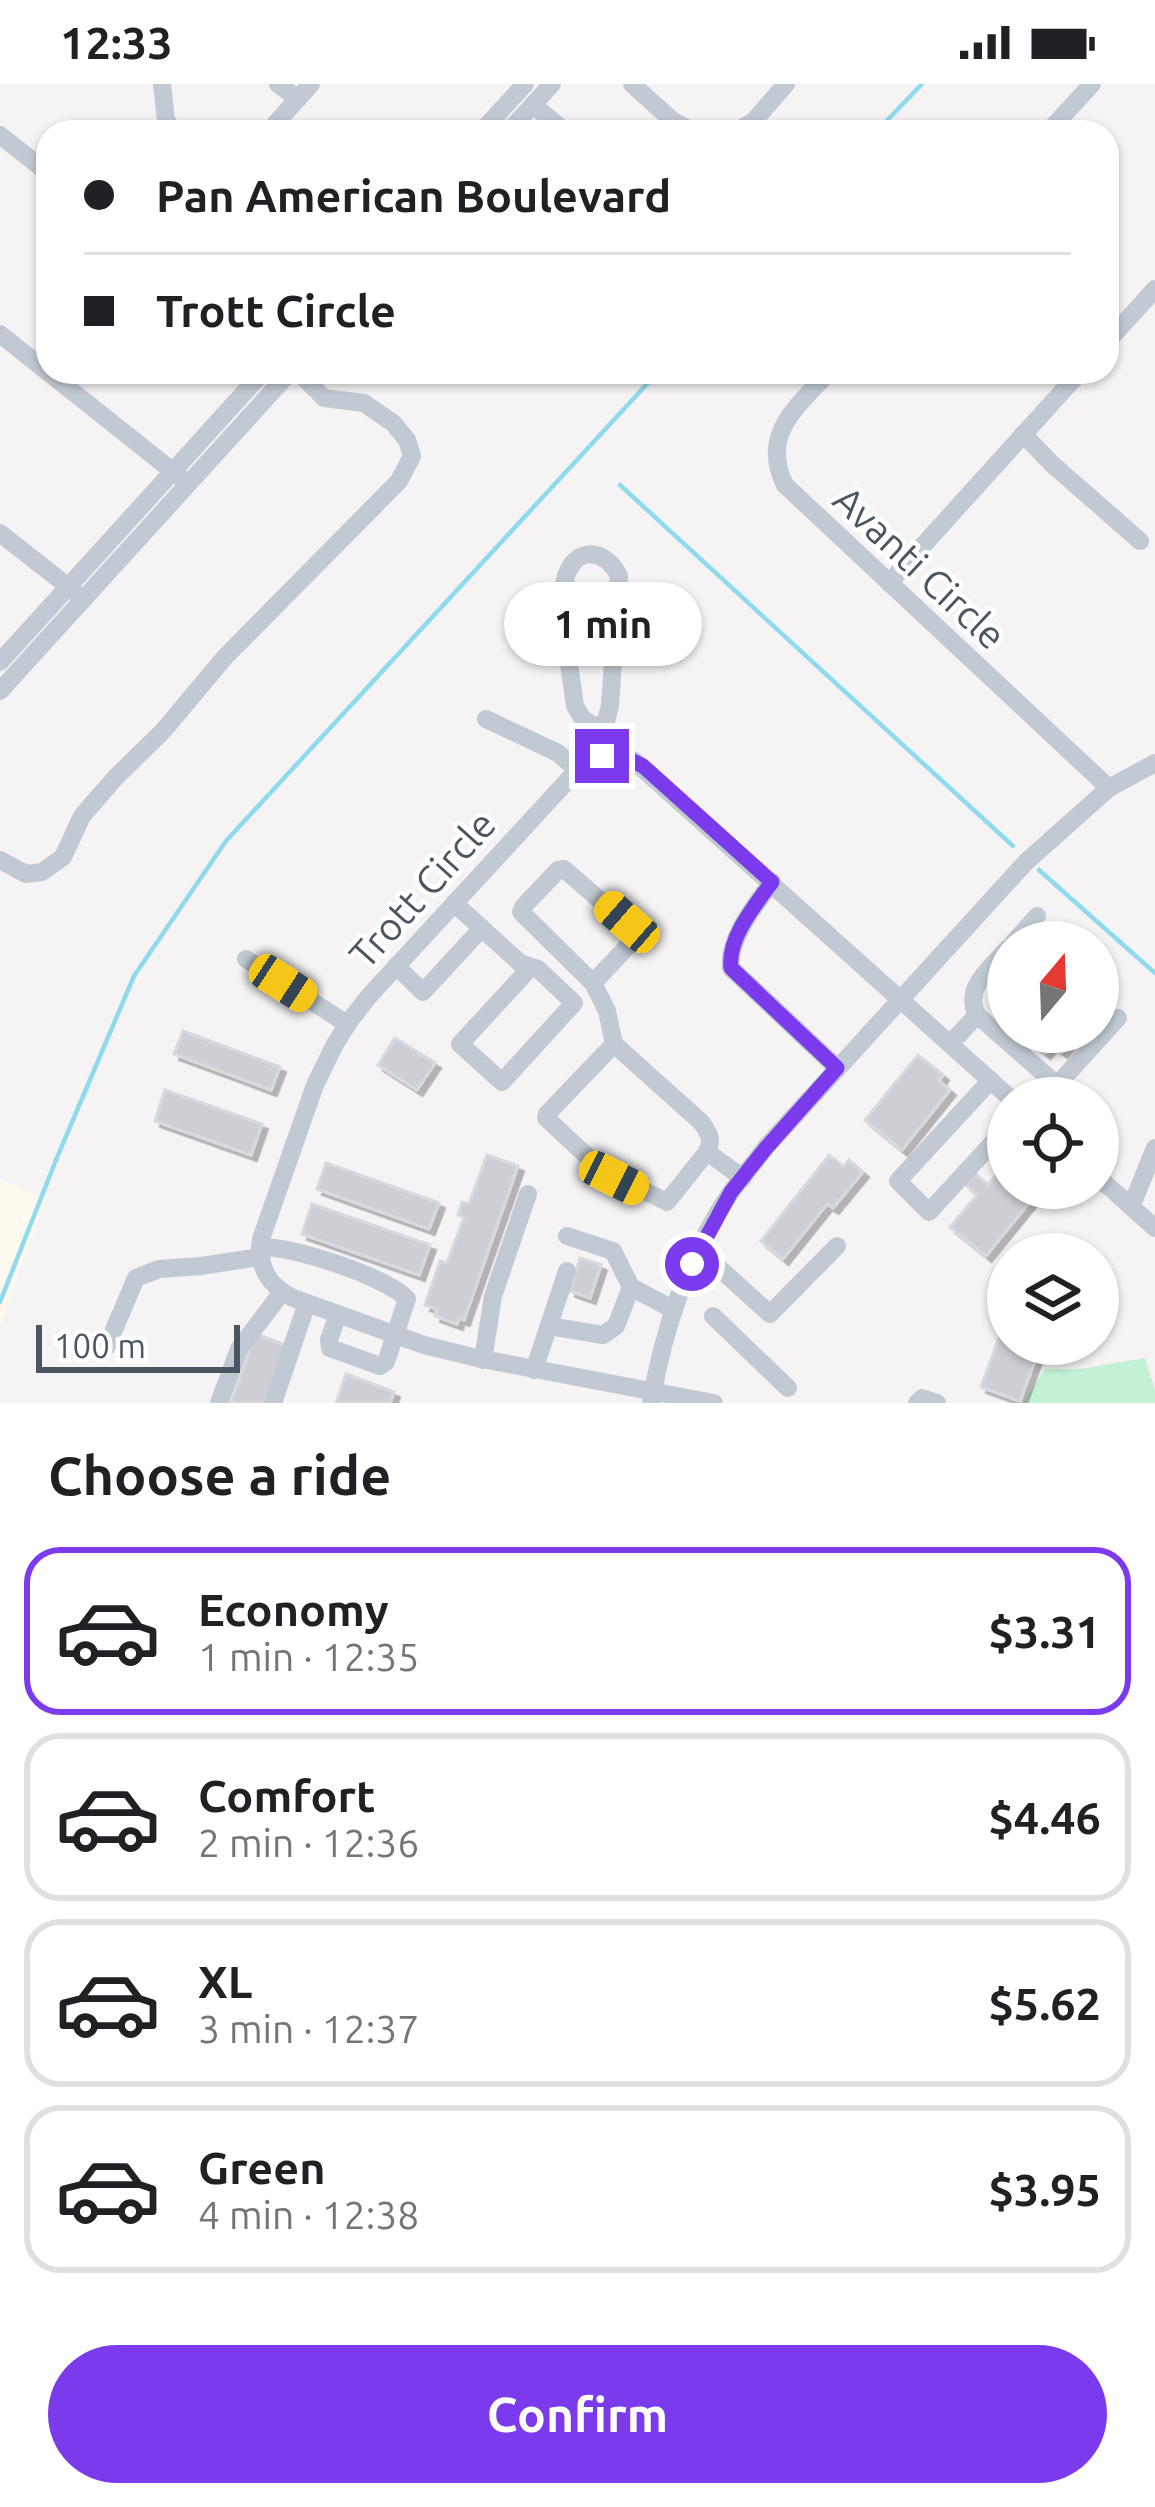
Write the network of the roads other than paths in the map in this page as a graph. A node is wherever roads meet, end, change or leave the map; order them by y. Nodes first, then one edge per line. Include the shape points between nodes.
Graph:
1 (162, 84) edge
2 (278, 84) edge
3 (525, 84) edge
4 (552, 84) edge
5 (632, 84) edge
6 (786, 84) edge
7 (1092, 84) edge
8 (304, 92) edge
9 (533, 105) junction
10 (166, 120) edge
11 (279, 120) edge
12 (492, 120) edge
13 (519, 120) edge
14 (551, 120) edge
15 (672, 120) edge
16 (755, 120) edge
17 (1059, 120) edge
18 (0, 135) edge
19 (36, 164) edge
20 (1155, 290) edge
21 (1119, 329) edge
22 (0, 334) edge
23 (36, 363) edge
24 (62, 384) edge
25 (254, 384) edge
26 (281, 384) edge
27 (308, 384) edge
28 (819, 384) edge
29 (1069, 384) edge
30 (1023, 434) junction
31 (180, 478) junction
32 (0, 533) edge
33 (1140, 541) dead end
34 (889, 583) junction
35 (76, 593) junction
36 (0, 662) edge
37 (0, 691) edge
38 (486, 719) dead end
39 (598, 729) junction
40 (602, 756) junction
41 (1155, 763) edge
42 (577, 770) junction
43 (1109, 788) junction
44 (0, 860) edge
45 (772, 882) junction
46 (454, 903) junction
47 (1037, 916) dead end
48 (1033, 921) edge
49 (482, 928) junction
50 (246, 959) dead end
51 (396, 966) junction
52 (531, 967) junction
53 (987, 974) edge
54 (593, 982) junction
55 (900, 999) junction
56 (977, 1015) junction
57 (347, 1024) junction
58 (614, 1044) junction
59 (950, 1044) junction
60 (1086, 1053) edge
61 (837, 1068) junction
62 (987, 1077) edge
63 (1037, 1077) edge
64 (1065, 1077) edge
65 (987, 1085) edge
66 (1155, 1148) edge
67 (987, 1149) edge
68 (707, 1152) junction
69 (743, 1178) junction
70 (528, 1194) dead end
71 (1119, 1197) edge
72 (1131, 1208) junction
73 (1155, 1228) edge
74 (566, 1236) dead end
75 (838, 1246) dead end
76 (699, 1250) junction
77 (260, 1252) junction
78 (567, 1271) dead end
79 (631, 1287) junction
80 (282, 1292) junction
81 (307, 1304) junction
82 (674, 1310) junction
83 (338, 1314) junction
84 (770, 1314) junction
85 (712, 1316) dead end
86 (549, 1326) junction
87 (396, 1335) junction
88 (742, 1345) junction
89 (107, 1346) dead end
90 (483, 1360) junction
91 (534, 1370) junction
92 (788, 1388) dead end
93 (652, 1397) edge
94 (219, 1403) edge
95 (273, 1403) edge
96 (715, 1403) edge
97 (916, 1403) edge
98 (937, 1403) edge

1 - 10 street
2 - 8 street
3 - 12 street
4 - 9 street
5 - 15 street
6 - 16 street
7 - 17 street
8 - 11 street
9 - 13 street
9 - 14 street
18 - 19 street
20 - 21 street
22 - 23 street
24 - 31 street
25 - 31 street
26 - 31 street
27 - 44 street via 324,398 364,403 393,423 412,456 399,481 116,777 82,817 63,857 26,874
28 - 34 street, Avanti Circle via 784,424 777,465 793,495
29 - 30 street
30 - 33 street
30 - 34 street
31 - 35 street
32 - 35 street
34 - 43 street, Avanti Circle
35 - 36 street
35 - 37 street
38 - 42 street
39 - 39 street via 610,705 619,576 604,556 590,554 569,569 563,598 575,706
39 - 40 street
40 - 42 street, Trott Circle
40 - 45 street via 643,766
41 - 43 street
42 - 46 street, Trott Circle
43 - 55 street via 1025,862
45 - 55 street
45 - 61 street via 734,945 731,968
46 - 49 street
46 - 51 street, Trott Circle
47 - 48 street
49 - 51 street via 423,992
49 - 52 street
50 - 57 street
51 - 57 street, Trott Circle
52 - 52 street via 574,1003 502,1082 460,1044
53 - 56 street via 974,989
54 - 54 street via 628,946 632,928 564,868 521,912
54 - 58 street
55 - 59 street
55 - 61 street
56 - 59 street
56 - 63 street
57 - 77 street, Trott Circle via 315,1085
58 - 68 street via 701,1122 711,1140
58 - 68 street via 546,1118 603,1171 667,1202
59 - 62 street
60 - 64 street
61 - 69 street
65 - 67 street via 898,1181 929,1212
66 - 72 street
68 - 69 street
69 - 76 street
70 - 90 street via 494,1296
71 - 72 street
72 - 73 street
74 - 79 street via 613,1251
75 - 84 street
76 - 82 street
76 - 84 street
77 - 80 street via 267,1279
77 - 87 street via 289,1249 388,1284 407,1299
77 - 89 street via 136,1278
78 - 86 street
79 - 82 street
79 - 86 street via 616,1326 602,1335
80 - 81 street
80 - 94 street via 239,1349
81 - 83 street
81 - 95 street
82 - 93 street
83 - 87 street
83 - 87 street via 330,1348 380,1366
84 - 88 street
85 - 88 street
86 - 91 street
87 - 90 street
88 - 92 street
90 - 91 street
91 - 93 street
93 - 96 street
97 - 98 street

